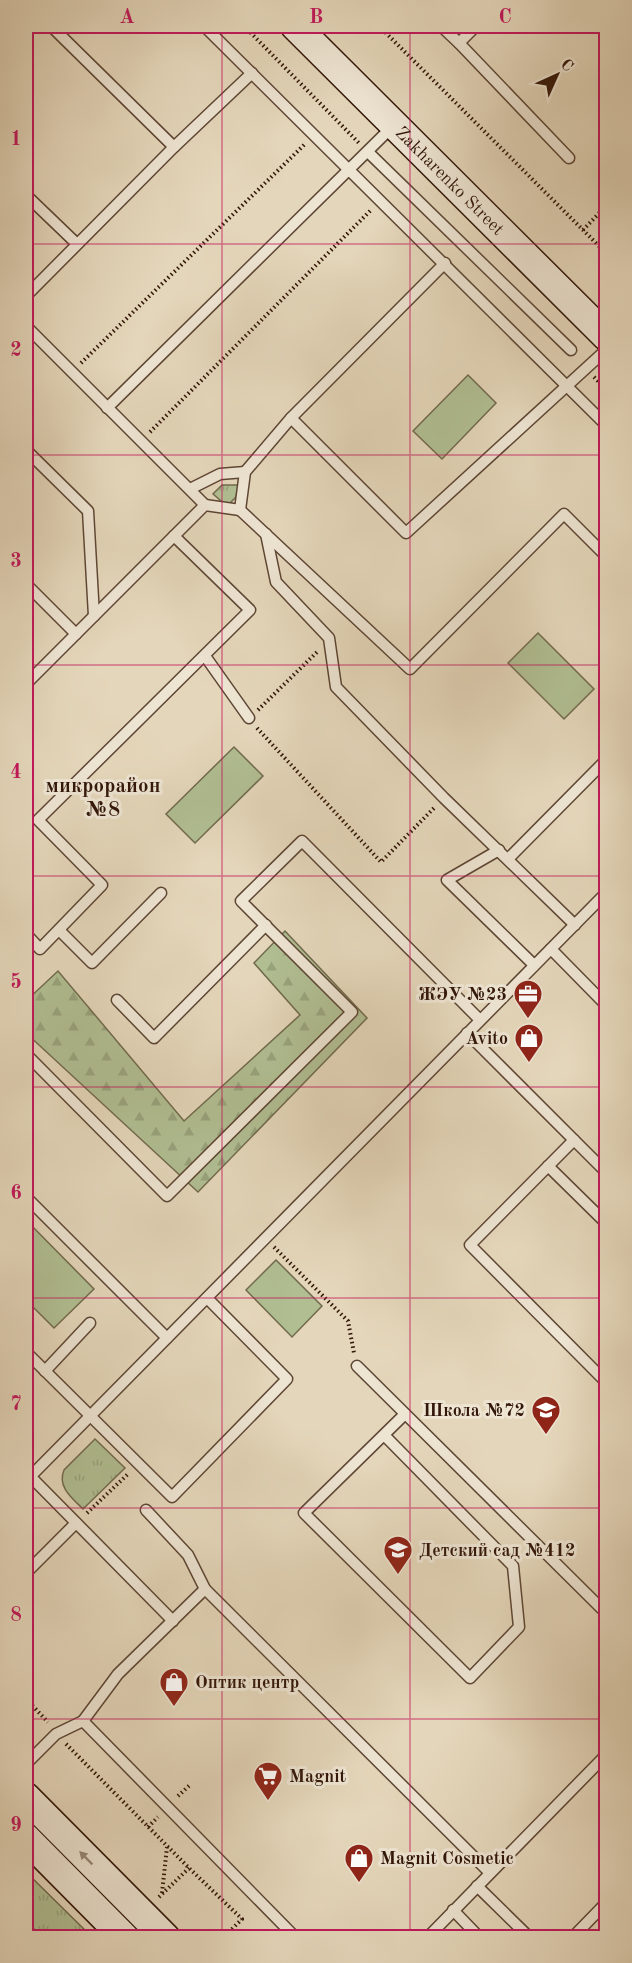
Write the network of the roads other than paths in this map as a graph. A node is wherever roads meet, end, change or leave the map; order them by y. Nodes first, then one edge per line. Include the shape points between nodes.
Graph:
1 (51, 26) edge
2 (204, 26) edge
3 (441, 26) edge
4 (476, 26) edge
5 (299, 27) edge
6 (459, 43) junction
7 (252, 73) junction
8 (394, 125) junction
9 (174, 147) junction
10 (368, 152) junction
11 (570, 158) dead end
12 (349, 170) junction
13 (26, 195) edge
14 (77, 244) junction
15 (445, 264) junction
16 (26, 296) edge
17 (26, 326) edge
18 (606, 336) edge
19 (571, 350) dead end
20 (606, 350) edge
21 (568, 386) junction
22 (107, 408) junction
23 (291, 418) junction
24 (606, 425) edge
25 (26, 450) edge
26 (245, 472) junction
27 (190, 489) junction
28 (206, 505) junction
29 (240, 510) junction
30 (266, 534) junction
31 (174, 536) junction
32 (606, 556) edge
33 (26, 584) edge
34 (94, 616) junction
35 (76, 634) junction
36 (205, 656) junction
37 (26, 684) edge
38 (249, 718) road end
39 (606, 760) edge
40 (499, 850) junction
41 (508, 859) junction
42 (161, 893) dead end
43 (606, 893) edge
44 (574, 925) junction
45 (266, 926) junction
46 (59, 930) junction
47 (26, 934) edge
48 (551, 949) junction
49 (534, 965) junction
50 (117, 1000) dead end
51 (606, 1005) edge
52 (480, 1020) junction
53 (467, 1034) junction
54 (26, 1054) edge
55 (574, 1140) junction
56 (548, 1166) junction
57 (606, 1172) edge
58 (26, 1197) edge
59 (606, 1223) edge
60 (207, 1298) junction
61 (90, 1323) dead end
62 (167, 1338) junction
63 (26, 1352) edge
64 (357, 1366) road end
65 (45, 1371) junction
66 (606, 1382) edge
67 (405, 1414) junction
68 (90, 1416) junction
69 (384, 1435) junction
70 (28, 1479) edge
71 (146, 1510) dead end
72 (76, 1523) junction
73 (26, 1573) edge
74 (205, 1589) junction
75 (606, 1613) edge
76 (173, 1621) junction
77 (84, 1721) junction
78 (606, 1755) edge
79 (26, 1764) edge
80 (26, 1797) edge
81 (26, 1838) edge
82 (60, 1872) junction
83 (490, 1873) junction
84 (113, 1885) junction
85 (477, 1886) junction
86 (606, 1903) edge
87 (453, 1910) junction
88 (125, 1938) edge
89 (166, 1938) edge
90 (296, 1938) edge
91 (427, 1938) edge
92 (480, 1938) edge
93 (530, 1938) edge
94 (572, 1938) edge

1 - 9 lane
2 - 7 lane
3 - 6 lane
4 - 6 lane
5 - 8 main road, Zakharenko Street
6 - 11 lane
7 - 9 lane
7 - 12 lane
8 - 10 lane
8 - 18 main road, Zakharenko Street
9 - 14 lane
10 - 12 lane
10 - 19 lane
12 - 15 lane
12 - 22 lane
13 - 14 lane
14 - 16 lane
15 - 21 lane
15 - 23 lane
17 - 22 lane
20 - 21 lane
21 - 23 lane via 406,533
21 - 24 lane
22 - 27 lane
23 - 26 lane
25 - 34 lane via 88,511
26 - 27 lane via 220,474
26 - 29 lane
27 - 28 lane
28 - 29 lane
28 - 31 lane
29 - 30 lane
30 - 32 lane via 410,669 564,514
30 - 40 lane via 276,582 329,638 336,687
31 - 34 lane
31 - 36 lane via 250,610
33 - 35 lane
34 - 35 lane
35 - 37 lane
36 - 38 lane
36 - 46 lane via 38,820 102,885
39 - 41 lane
40 - 41 lane
40 - 49 lane via 447,880
41 - 44 lane
42 - 46 lane via 92,963
43 - 44 lane
44 - 48 lane
45 - 50 lane via 154,1038
45 - 52 lane via 241,901 302,841
45 - 54 lane via 352,1012 167,1196
46 - 47 lane via 40,949
48 - 49 lane
48 - 51 lane
49 - 52 lane
52 - 53 lane
53 - 55 lane
53 - 60 lane
55 - 56 lane
55 - 57 lane
56 - 59 lane
56 - 66 lane via 470,1245
58 - 62 lane
60 - 62 lane
60 - 68 lane via 287,1379 172,1497
61 - 65 lane
62 - 68 lane
63 - 65 lane
64 - 67 lane
65 - 68 lane
67 - 69 lane
67 - 75 lane
68 - 70 lane
69 - 69 lane via 304,1513 470,1678 519,1627 513,1566
70 - 72 lane
71 - 74 lane via 188,1555
72 - 73 lane
72 - 76 lane
74 - 76 lane
74 - 83 lane
76 - 77 lane via 118,1674
77 - 79 lane via 56,1734
77 - 90 lane
78 - 83 lane
84 -> 80 main road
81 - 82 main road
82 - 84 main road via 83,1884 108,1906 119,1900
82 - 88 main road
83 - 85 lane
84 - 89 main road
85 - 87 lane
85 - 93 lane
86 - 94 lane
87 - 91 lane
87 - 92 lane

